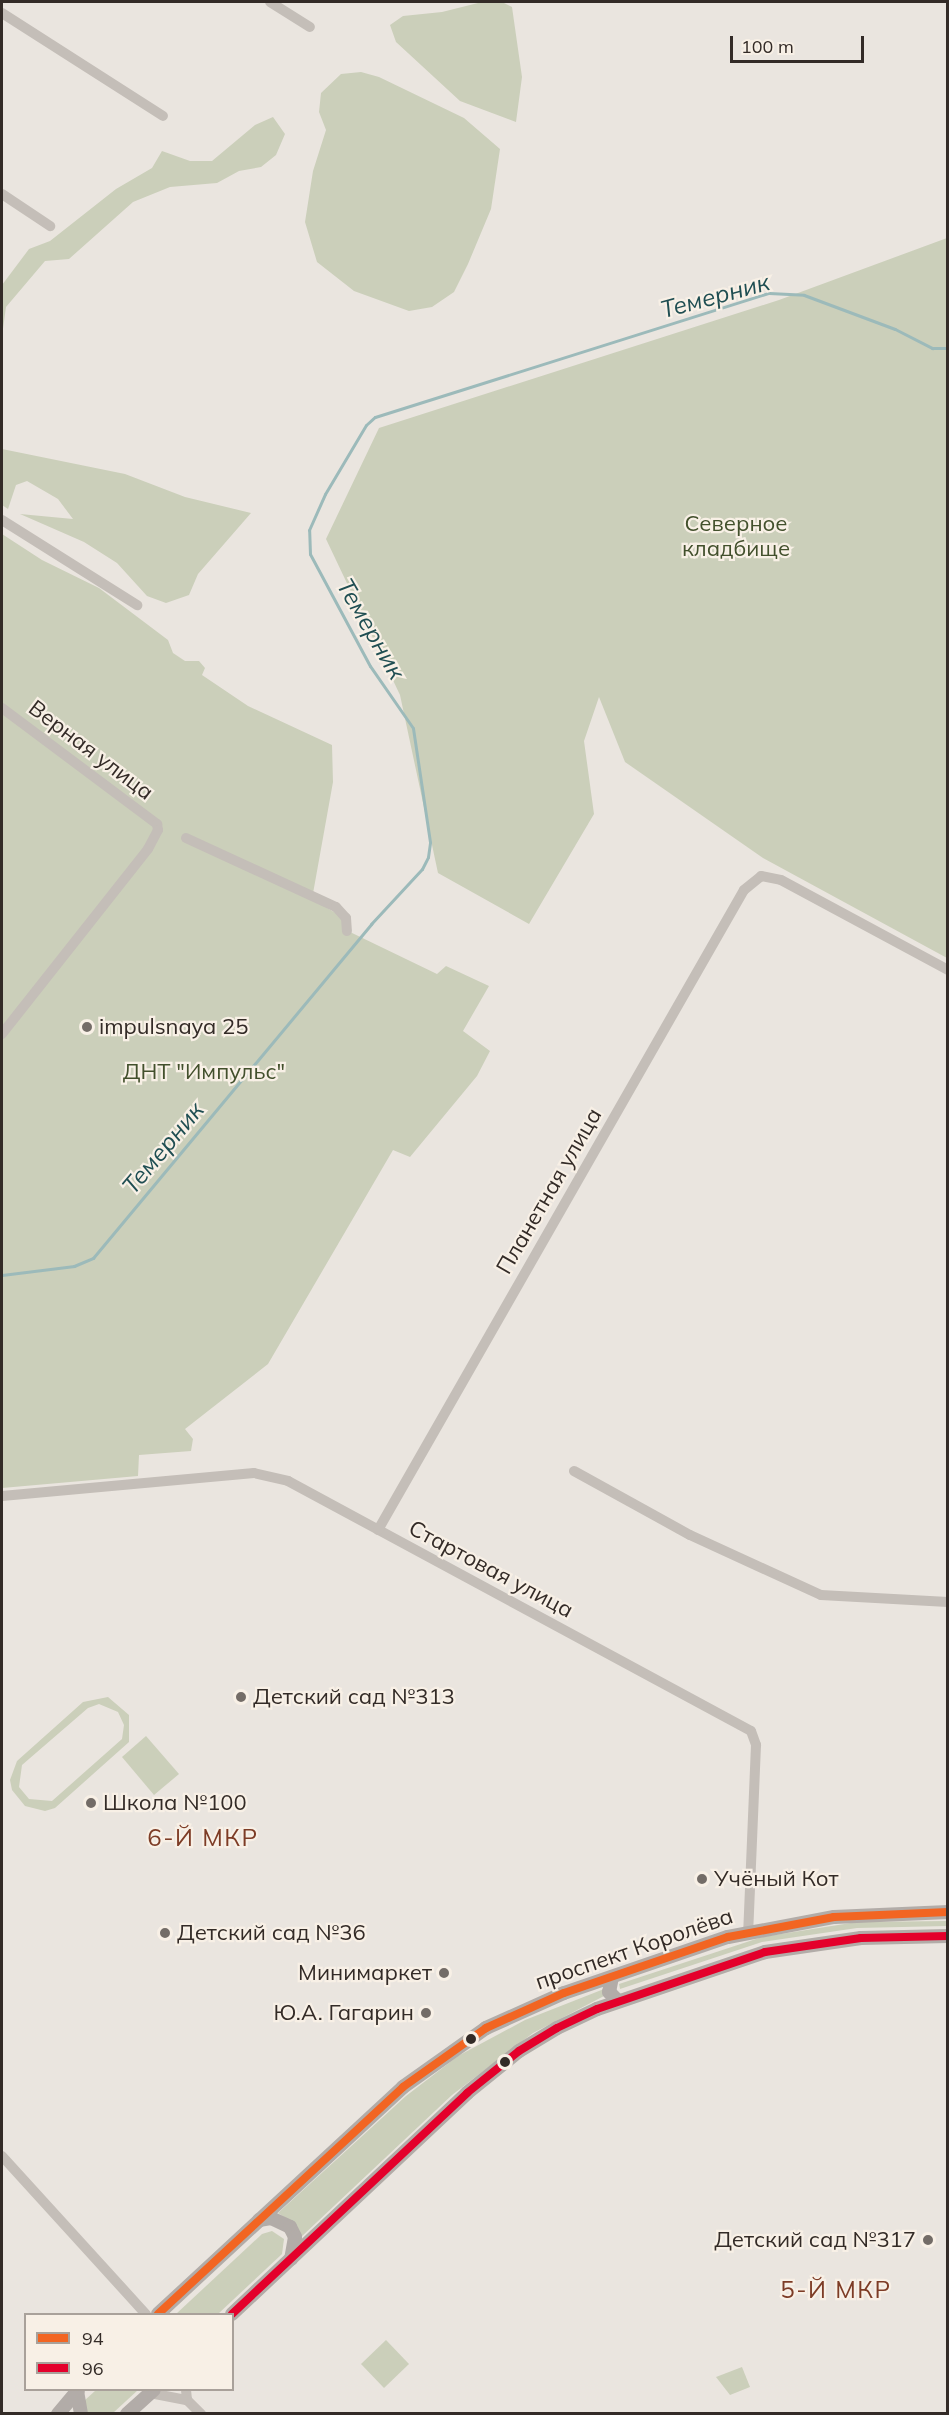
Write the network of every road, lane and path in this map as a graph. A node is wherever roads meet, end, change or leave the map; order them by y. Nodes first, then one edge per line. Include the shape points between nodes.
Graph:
1 (270, 2) edge
2 (2, 13) edge
3 (310, 27) dead end
4 (164, 116) dead end
5 (2, 194) edge
6 (50, 226) dead end
7 (2, 520) edge
8 (137, 605) dead end
9 (2, 708) edge
10 (186, 838) dead end
11 (347, 931) dead end
12 (948, 970) edge
13 (2, 1034) edge
14 (574, 1471) dead end
15 (2, 1496) edge
16 (378, 1530) junction
17 (948, 1602) edge
18 (948, 1912) edge
19 (748, 1932) junction
20 (948, 1936) edge
21 (612, 1977) junction
22 (618, 2001) junction
23 (2, 2156) edge
24 (259, 2220) junction
25 (291, 2259) junction
26 (145, 2313) edge
27 (159, 2313) edge
28 (233, 2313) edge
29 (76, 2391) edge
30 (77, 2391) edge
31 (152, 2391) edge
32 (187, 2395) edge
33 (58, 2414) edge
34 (81, 2414) edge
35 (127, 2414) edge
36 (201, 2414) edge

1 - 3 street
2 - 4 street
5 - 6 street
7 - 8 street
9 - 13 street, Верная улица via 157,824 155,839 148,849
10 - 11 street via 336,907 346,918
12 - 16 street, Планетная улица via 780,880 761,876 744,890
14 - 17 street via 690,1535 821,1595
15 - 16 street, Стартовая улица via 254,1473 288,1481
16 - 19 street, Стартовая улица via 751,1731 756,1745
18 - 19 main road, проспект Королёва via 857,1914
19 - 21 main road, проспект Королёва
20 - 22 main road, проспект Королёва via 861,1938 765,1952
21 - 22 main road via 609,1992
21 - 24 main road, проспект Королёва via 541,2002 454,2048 403,2087
22 - 25 main road, проспект Королёва via 557,2028 501,2064
23 - 26 street
24 - 25 main road via 271,2218 290,2227 296,2237
24 - 27 main road, проспект Королёва
25 - 28 main road, проспект Королёва
29 - 33 main road
30 - 34 main road
31 - 32 street
31 - 35 main road
32 - 36 street

